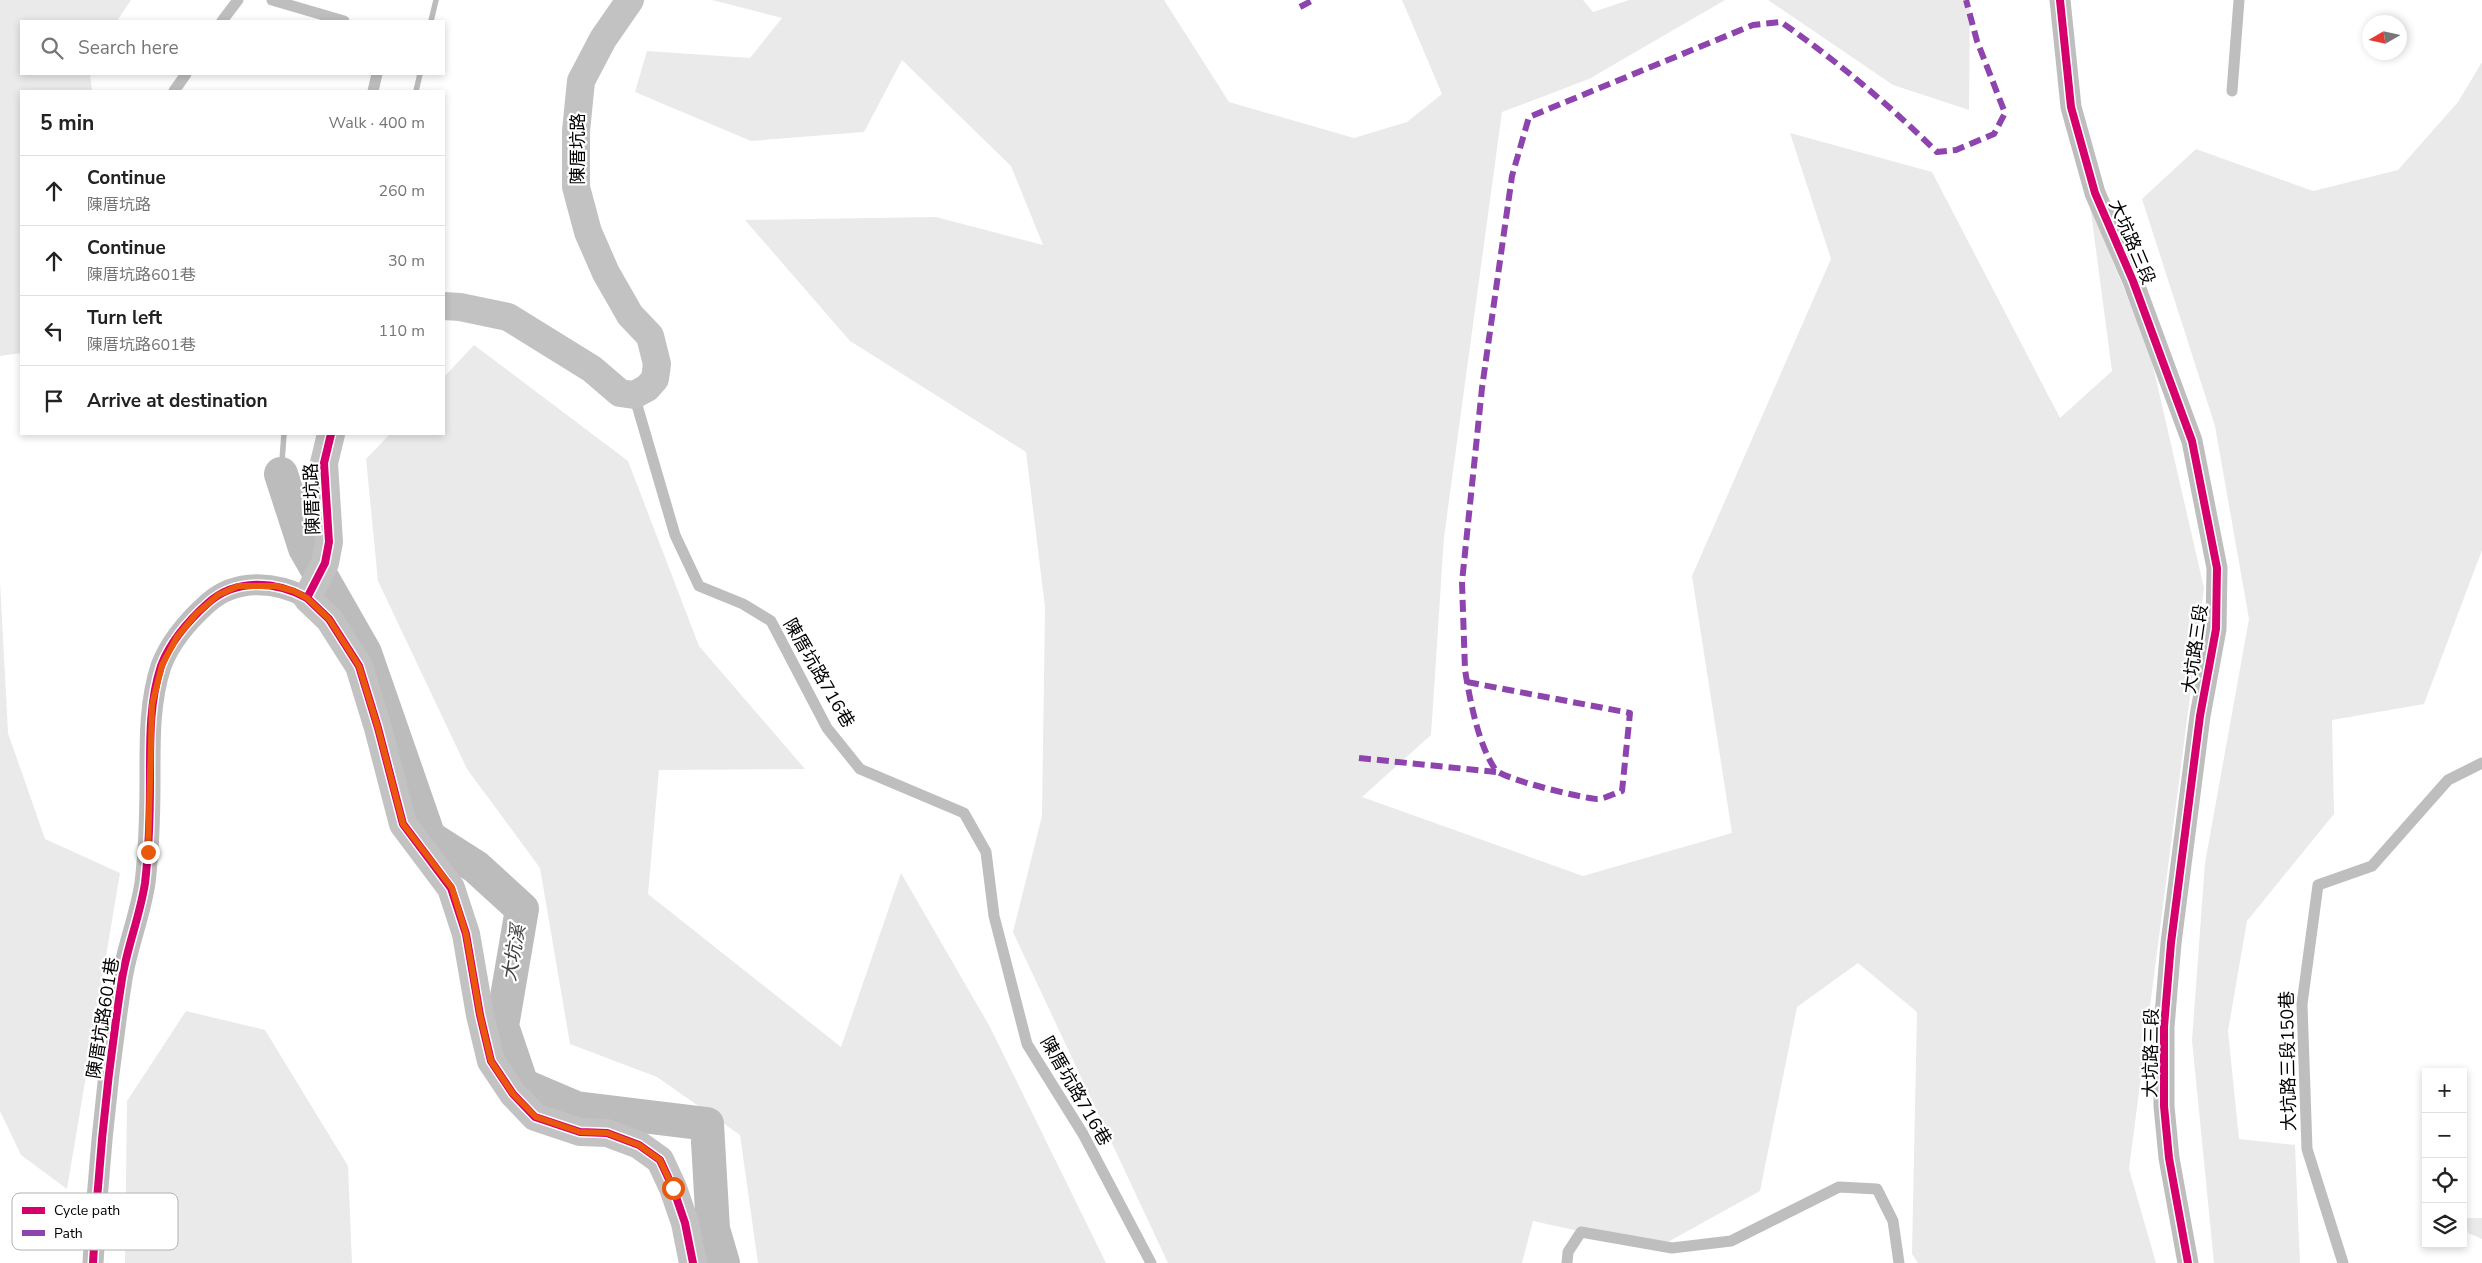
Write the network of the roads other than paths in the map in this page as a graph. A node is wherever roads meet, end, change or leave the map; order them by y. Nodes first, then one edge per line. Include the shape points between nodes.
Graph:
1 (238, 0) edge
2 (272, 0) edge
3 (630, 0) edge
4 (2060, 0) edge
5 (2239, 0) edge
6 (223, 20) edge
7 (341, 20) edge
8 (185, 75) edge
9 (377, 75) edge
10 (175, 90) edge
11 (373, 90) edge
12 (2232, 91) dead end
13 (445, 306) edge
14 (634, 394) junction
15 (331, 435) edge
16 (309, 595) junction
17 (2482, 763) edge
18 (97, 1193) edge
19 (93, 1250) edge
20 (92, 1263) edge
21 (693, 1263) edge
22 (1150, 1263) edge
23 (1567, 1263) edge
24 (1899, 1263) edge
25 (2188, 1263) edge
26 (2343, 1263) edge

1 - 6 lane
2 - 7 lane
3 - 14 street, 陳厝坑路 via 603,39 581,82 576,131 576,187 588,232 616,290 630,315 650,336 656,351 655,379 647,388
4 - 25 street, 大坑路三段 via 2071,107 2095,193 2133,281 2192,441 2217,568 2216,629 2200,716 2171,943 2164,1026 2169,1158
5 - 12 lane
8 - 10 lane
9 - 11 lane
13 - 14 street via 460,306 508,317 592,369 620,393
14 - 22 lane, 陳厝坑路716巷 via 675,535 699,586 743,604 771,621 827,728 860,770 964,813 986,852 994,916 1027,1044 1082,1134
15 - 16 street, 陳厝坑路 via 324,463 329,542 325,563
16 - 18 street, 陳厝坑路601巷 via 276,586 238,586 218,595 177,637 162,665 152,705 144,885 122,978 102,1123
16 - 21 street via 329,619 359,666 403,824 452,888 466,934 491,1061 513,1094 536,1117 580,1132 607,1133 639,1145 660,1160 685,1223
17 - 26 lane, 大坑路三段150巷 via 2448,780 2372,866 2318,885 2302,1004 2307,1149
19 - 20 street, 陳厝坑路601巷
23 - 24 lane via 1568,1252 1581,1232 1672,1248 1731,1241 1839,1187 1877,1189 1893,1221

